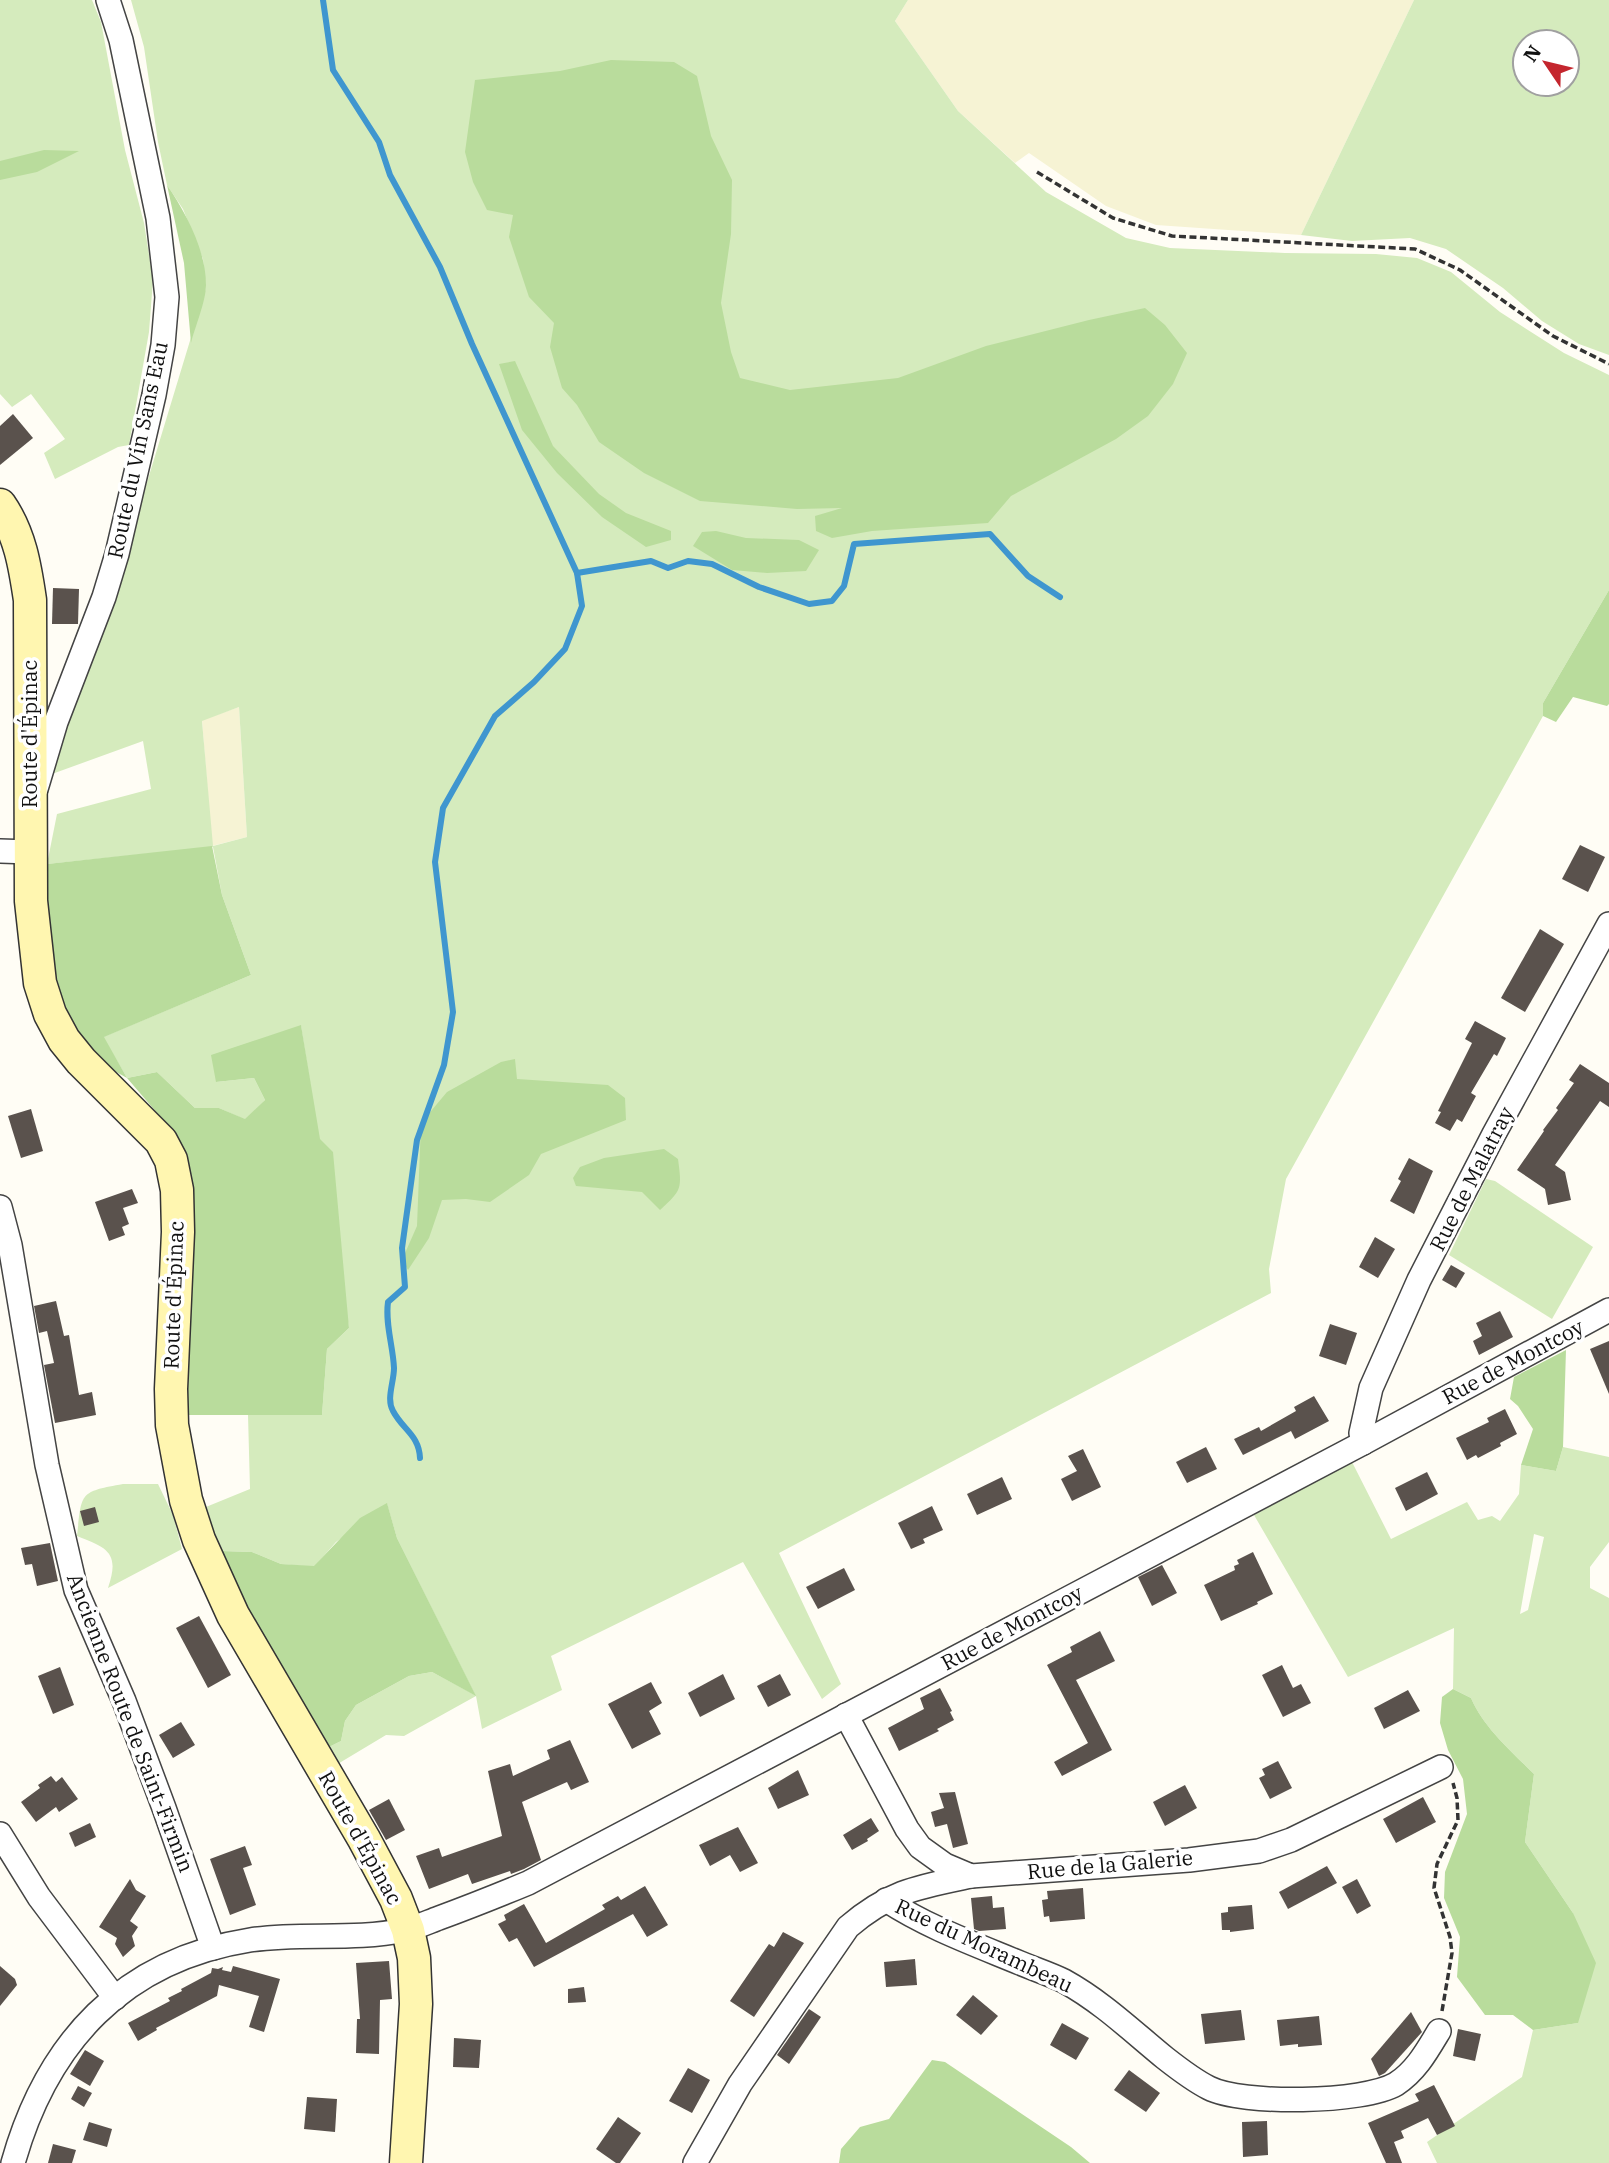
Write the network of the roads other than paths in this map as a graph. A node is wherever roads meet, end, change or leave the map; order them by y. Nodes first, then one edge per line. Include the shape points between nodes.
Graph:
1 (108, 0) edge
2 (0, 505) edge
3 (30, 808) junction
4 (15, 852) edge
5 (1609, 924) edge
6 (0, 1208) edge
7 (1609, 1310) edge
8 (1363, 1443) junction
9 (846, 1715) junction
10 (1441, 1767) road end
11 (0, 1834) edge
12 (971, 1876) junction
13 (886, 1900) junction
14 (408, 1930) junction
15 (213, 1948) junction
16 (115, 1998) junction
17 (1439, 2031) road end
18 (13, 2163) edge
19 (406, 2163) edge
20 (695, 2163) edge

1 - 3 street, Route du Vin Sans Eau via 121,40 158,218 167,297 163,345 117,554
2 - 3 main road, Route d'Épinac via 24,558 30,600
3 - 4 main road, Route d'Épinac
4 - 14 main road, Route d'Épinac via 50,1013 81,1061 161,1141 171,1160 178,1232 172,1425 186,1500 199,1540 233,1615 377,1861
5 - 8 street, Rue de Malatray via 1419,1280 1371,1388
6 - 15 street, Ancienne Route de Saint-Firmin via 47,1465 76,1590 124,1701
7 - 8 street, Rue de Montcoy
8 - 9 street, Rue de Montcoy
9 - 12 street, Rue de la Galerie via 920,1847
9 - 14 street, Rue de Montcoy via 528,1883
10 - 12 street, Rue de la Galerie via 1259,1851
11 - 16 street via 39,1896
12 - 13 street, Rue du Morambeau via 904,1891
13 - 17 street, Rue du Morambeau via 942,1930 1079,1990 1191,2078 1231,2097 1366,2095 1408,2075
13 - 20 street, Rue du Morambeau via 848,1927 834,1946 740,2084
14 - 15 street, Rue de Montcoy via 250,1940
14 - 19 main road, Route d'Épinac via 416,2004
15 - 16 street, Rue de Montcoy via 159,1968
16 - 18 street, Rue de Montcoy via 73,2039 54,2067 34,2102

